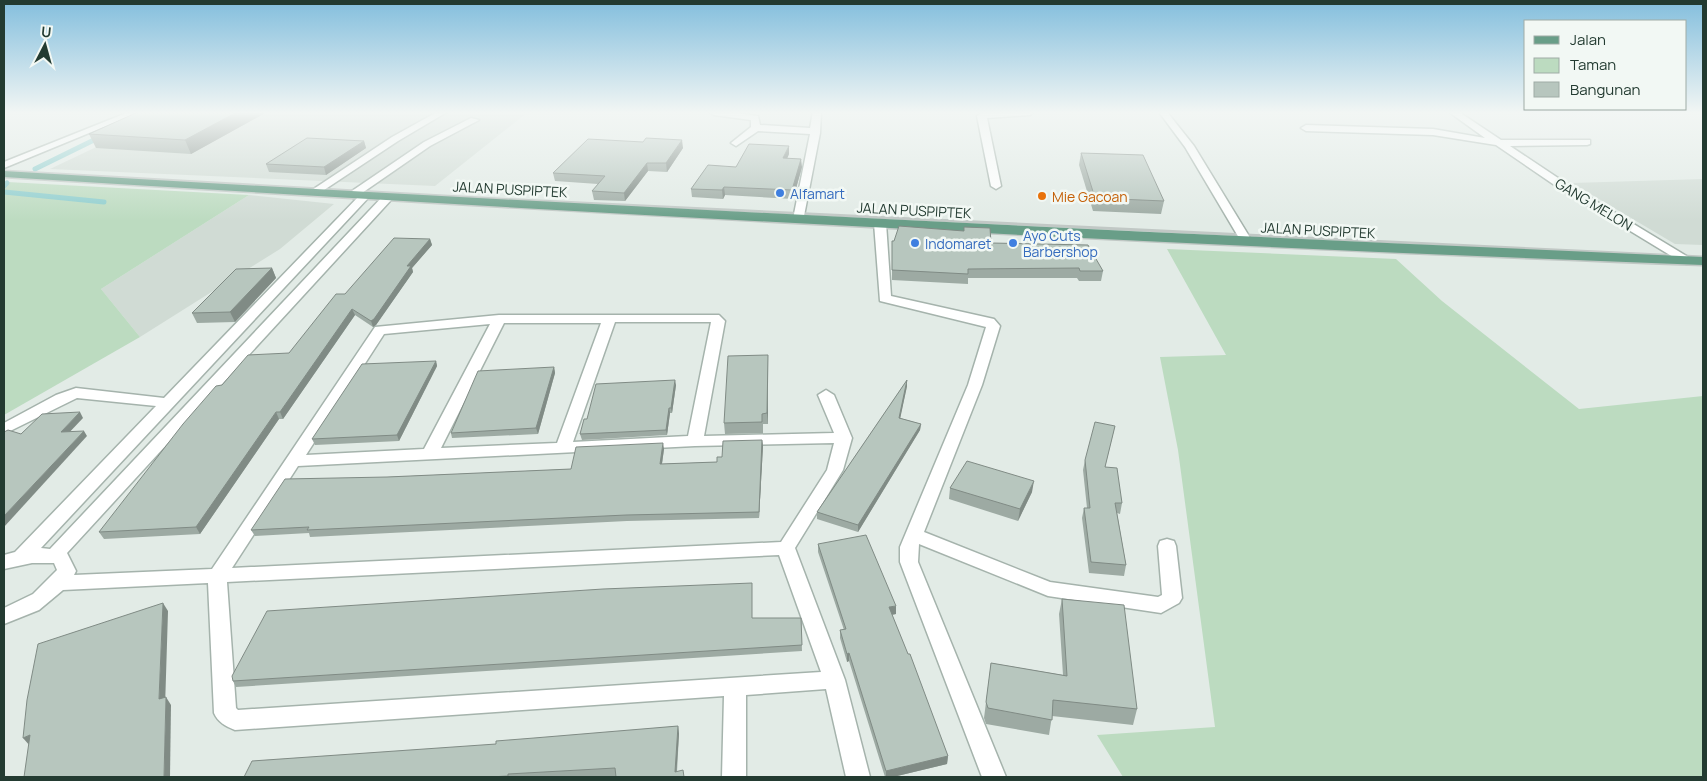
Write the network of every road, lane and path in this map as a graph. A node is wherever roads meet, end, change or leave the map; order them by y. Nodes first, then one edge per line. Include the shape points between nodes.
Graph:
1 (45, 148) edge
2 (381, 148) edge
3 (421, 148) edge
4 (813, 148) edge
5 (988, 148) edge
6 (1190, 148) edge
7 (1507, 148) edge
8 (4, 165) edge
9 (4, 174) edge
10 (996, 186) dead end
11 (314, 192) junction
12 (359, 195) junction
13 (388, 197) junction
14 (799, 219) junction
15 (880, 223) junction
16 (1246, 241) junction
17 (1687, 260) junction
18 (1703, 261) edge
19 (277, 317) junction
20 (249, 318) junction
21 (499, 319) junction
22 (609, 320) junction
23 (826, 395) dead end
24 (168, 403) junction
25 (4, 429) edge
26 (844, 438) junction
27 (695, 441) junction
28 (563, 448) junction
29 (430, 454) junction
30 (292, 461) junction
31 (914, 535) junction
32 (1167, 546) dead end
33 (786, 548) junction
34 (54, 556) junction
35 (12, 560) edge
36 (217, 576) junction
37 (58, 583) junction
38 (4, 616) edge
39 (834, 680) junction
40 (735, 688) junction
41 (734, 777) edge
42 (858, 777) edge
43 (994, 777) edge

1 - 8 street
2 - 11 street
3 - 12 street
4 - 14 street
5 - 10 street
6 - 16 street
7 - 17 street, GANG MELON
9 - 11 main road, JALAN PUSPIPTEK
11 - 12 main road, JALAN PUSPIPTEK
12 - 13 main road, JALAN PUSPIPTEK
12 - 20 street
13 - 14 main road, JALAN PUSPIPTEK
13 - 19 street
14 - 15 main road, JALAN PUSPIPTEK
15 - 16 main road, JALAN PUSPIPTEK
15 - 31 street via 885,298 989,322 993,326 975,385
16 - 17 main road, JALAN PUSPIPTEK
17 - 18 main road, JALAN PUSPIPTEK
19 - 20 street
19 - 34 street
20 - 24 street
21 - 22 street
21 - 29 street
21 - 30 street via 380,330
22 - 27 street via 708,316 718,321
22 - 28 street
23 - 26 street
24 - 25 street via 76,393
24 - 35 street
26 - 27 street
26 - 33 street via 835,470 822,495
27 - 28 street
28 - 29 street
29 - 30 street
30 - 36 street
31 - 32 street via 1048,589 1161,605 1172,598
31 - 43 street via 909,547 909,562
33 - 36 street
33 - 39 street
34 - 35 street via 37,553
34 - 37 street via 60,557 67,571
36 - 37 street
36 - 40 street via 226,713 235,720
37 - 38 street via 52,591 22,611
39 - 40 street
39 - 42 street
40 - 41 street

